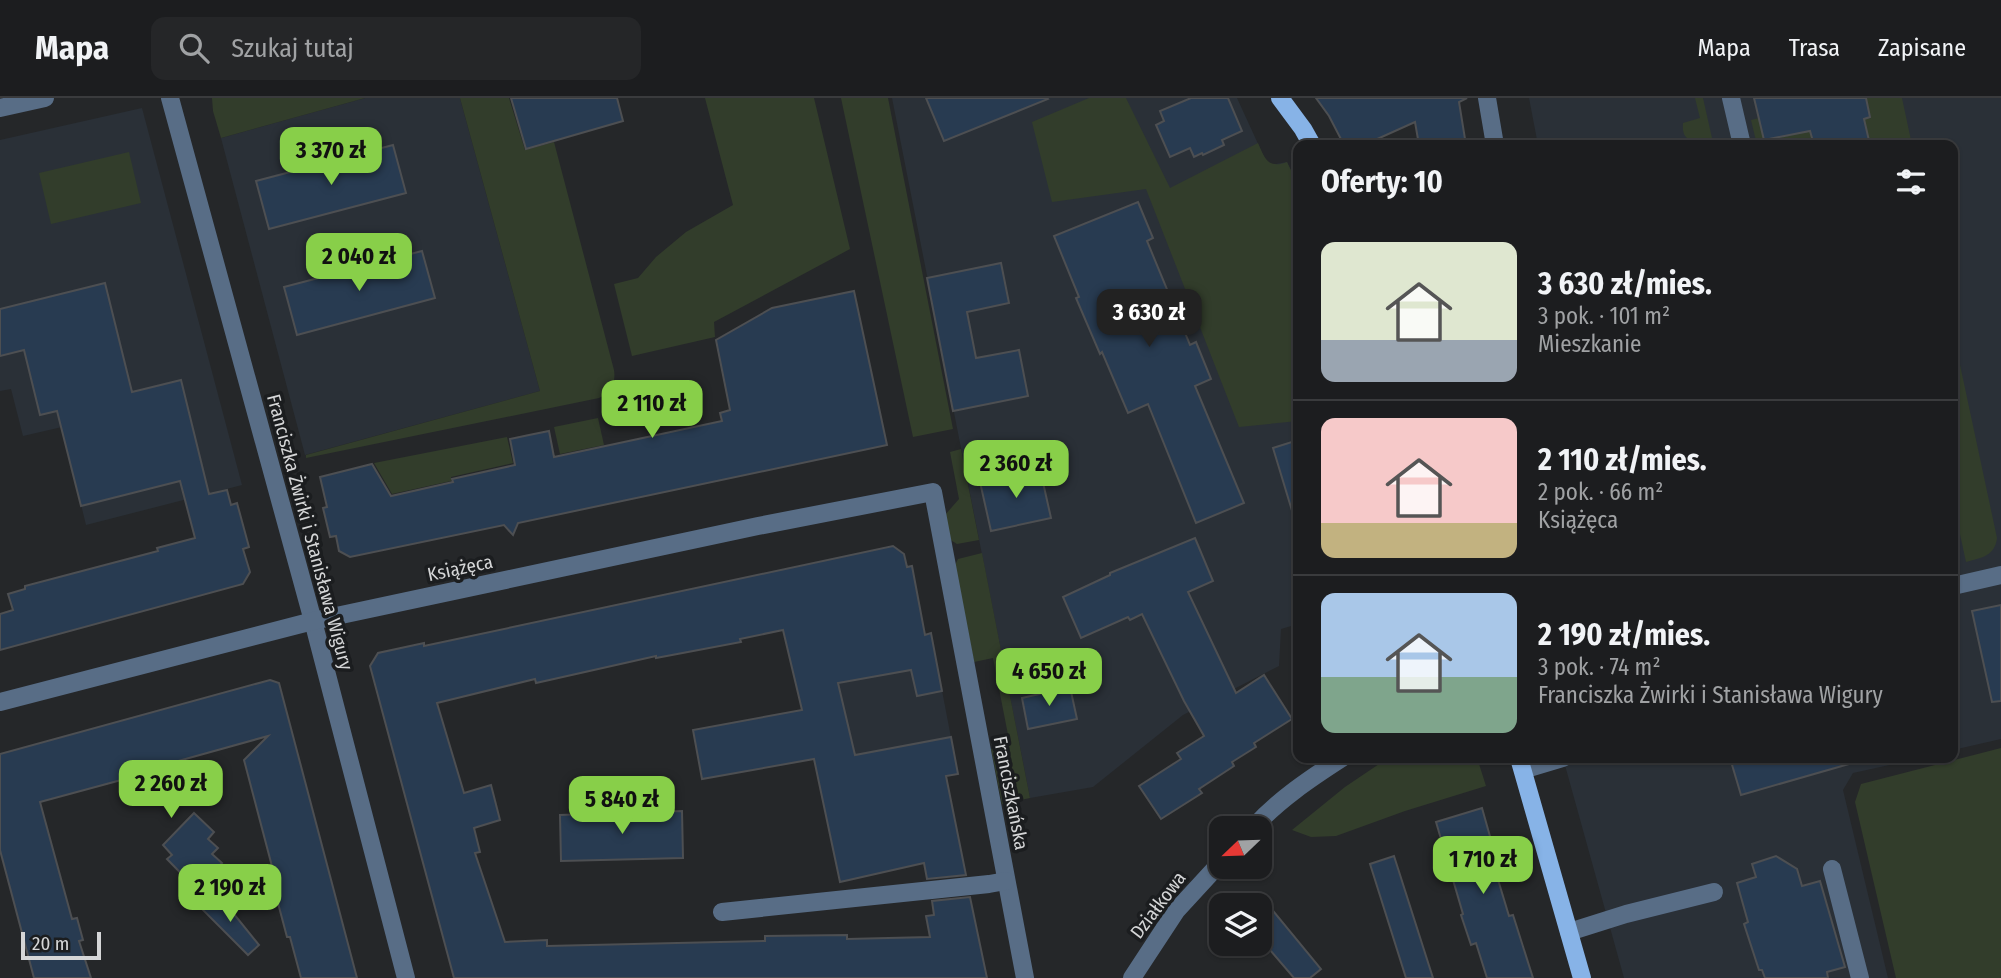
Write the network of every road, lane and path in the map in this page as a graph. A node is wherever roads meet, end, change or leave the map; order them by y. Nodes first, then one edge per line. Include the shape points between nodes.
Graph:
1 (45, 98) edge
2 (170, 98) edge
3 (1280, 98) edge
4 (1487, 98) edge
5 (1731, 98) edge
6 (0, 108) edge
7 (1309, 140) edge
8 (1494, 140) edge
9 (1741, 140) edge
10 (933, 492) joint
11 (2001, 575) edge
12 (1958, 585) edge
13 (313, 621) junction
14 (0, 702) edge
15 (1335, 763) edge
16 (1521, 764) edge
17 (1264, 816) edge
18 (1832, 869) dead end
19 (1209, 875) edge
20 (1006, 881) junction
21 (1714, 892) dead end
22 (722, 912) dead end
23 (1569, 932) junction
24 (406, 978) edge
25 (1025, 978) edge
26 (1132, 978) edge
27 (1581, 978) edge
28 (1860, 978) edge

1 - 6 street
2 - 13 street, Franciszka Żwirki i Stanisława Wigury
3 - 7 main road
4 - 8 street
5 - 9 street
10 - 13 street, Książęca
10 - 20 street, Franciszkańska
11 - 12 street
13 - 14 street, Książęca
13 - 24 street, Franciszka Żwirki i Stanisława Wigury
15 - 17 street
16 - 23 main road
18 - 28 street
19 - 26 street, Działkowa via 1176,911
20 - 22 street
20 - 25 street, Franciszkańska
21 - 23 street
23 - 27 main road

